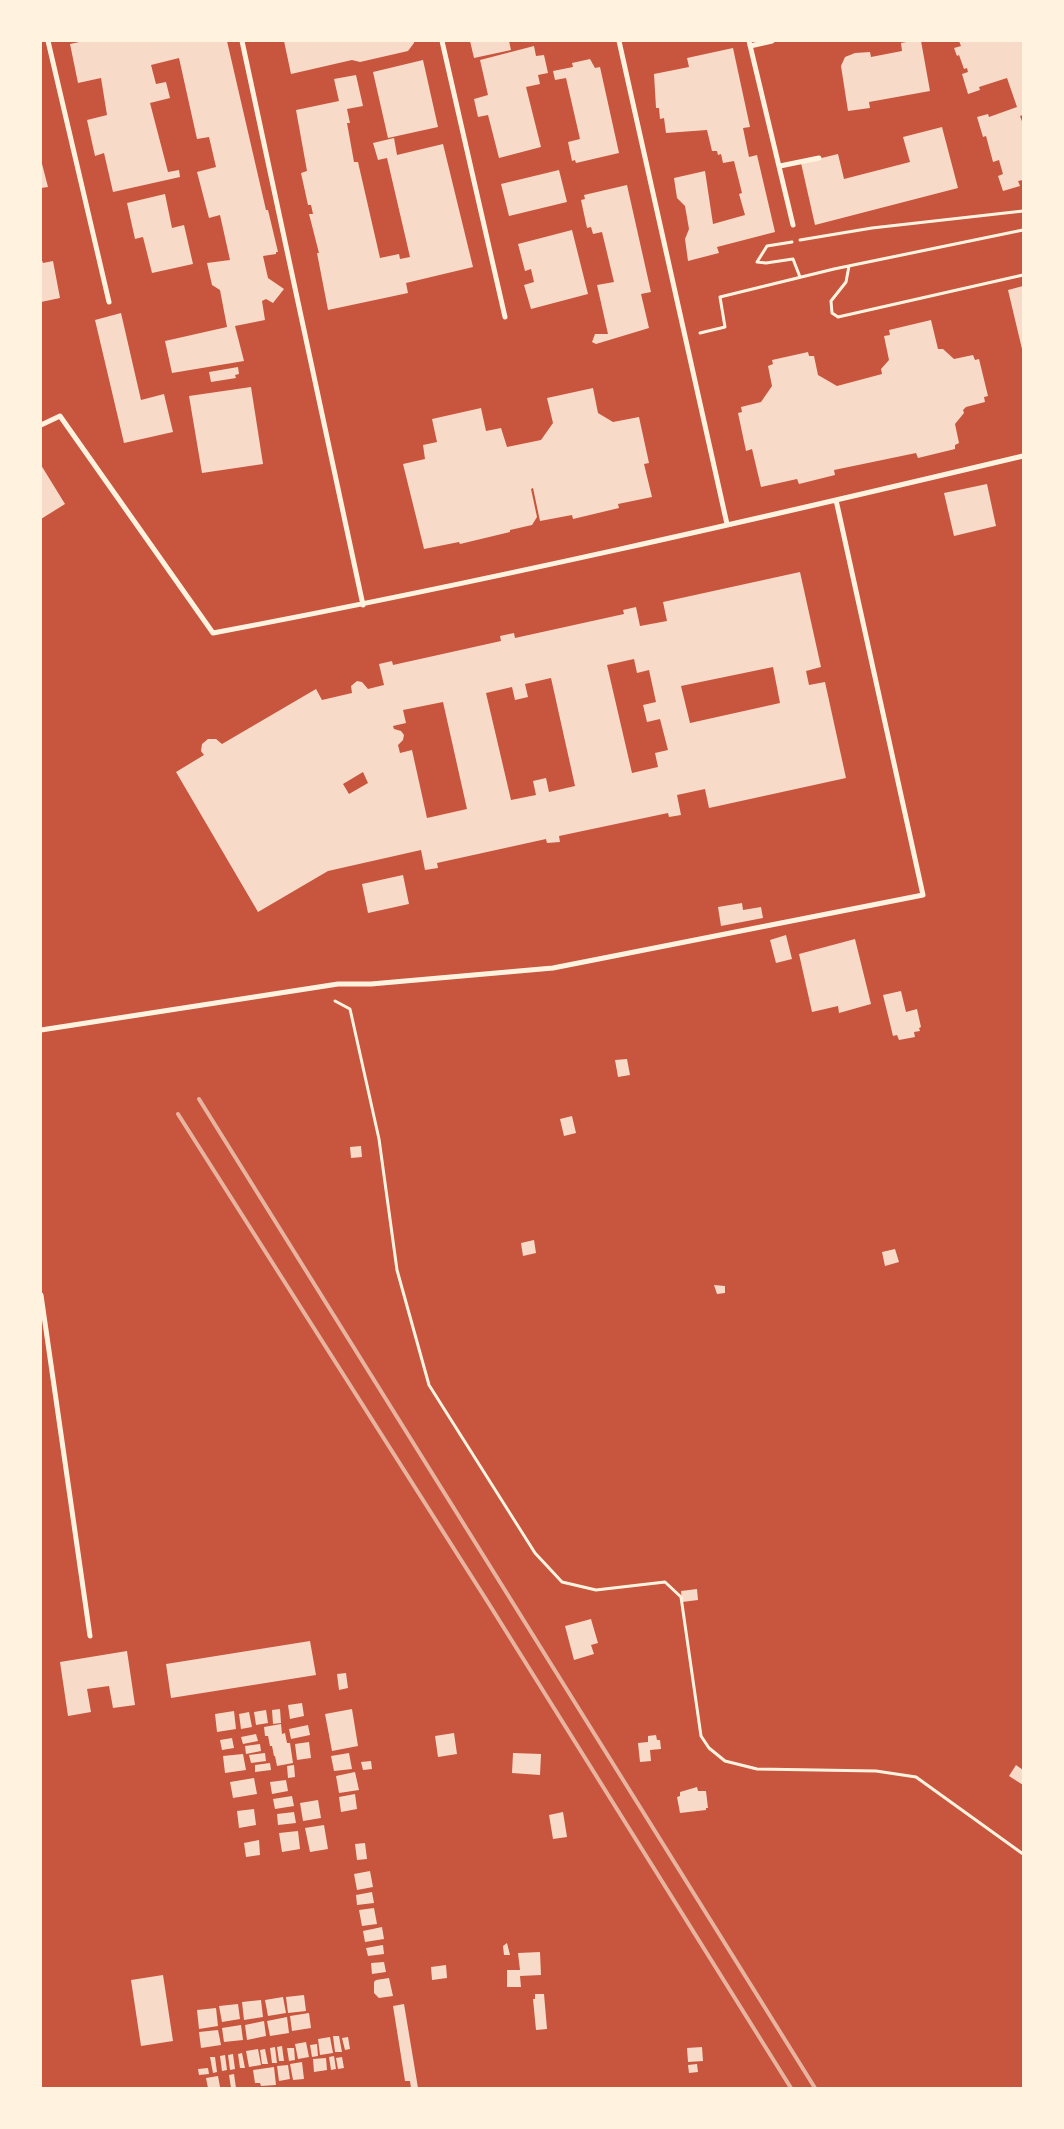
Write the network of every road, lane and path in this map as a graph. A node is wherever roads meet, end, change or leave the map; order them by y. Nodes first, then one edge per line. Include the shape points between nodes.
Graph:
1 (47, 41) edge
2 (242, 41) edge
3 (442, 41) edge
4 (619, 41) edge
5 (772, 41) edge
6 (41, 42) edge
7 (750, 44) edge
8 (819, 158) dead end
9 (780, 166) junction
10 (1023, 211) edge
11 (793, 225) dead end
12 (1023, 230) edge
13 (849, 266) junction
14 (1023, 275) edge
15 (800, 277) junction
16 (109, 302) dead end
17 (505, 317) dead end
18 (685, 336) junction
19 (41, 425) edge
20 (1023, 456) edge
21 (836, 500) junction
22 (727, 524) junction
23 (363, 605) junction
24 (311, 987) junction
25 (41, 1030) edge
26 (41, 1295) edge
27 (90, 1636) dead end
28 (1023, 1854) edge

1 - 6 street
1 - 16 street
2 - 23 street
3 - 17 street
4 - 18 street
5 - 7 street
7 - 9 street
8 - 9 street
9 - 11 street
10 - 15 path via 872,228 767,246 757,262 793,259
12 - 13 path
13 - 14 path via 846,282 831,301 832,313 838,317
13 - 15 path
15 - 18 path via 720,297 725,327
18 - 22 street
19 - 23 street via 60,416 213,633
20 - 21 street
21 - 22 street
21 - 24 street via 923,895 553,968
22 - 23 street
24 - 25 street
24 - 28 path via 350,1009 379,1139 397,1270 429,1385 535,1553 562,1582 596,1590 665,1582 681,1597 701,1736 709,1748 725,1761 757,1769 876,1771 916,1777
26 - 27 street

